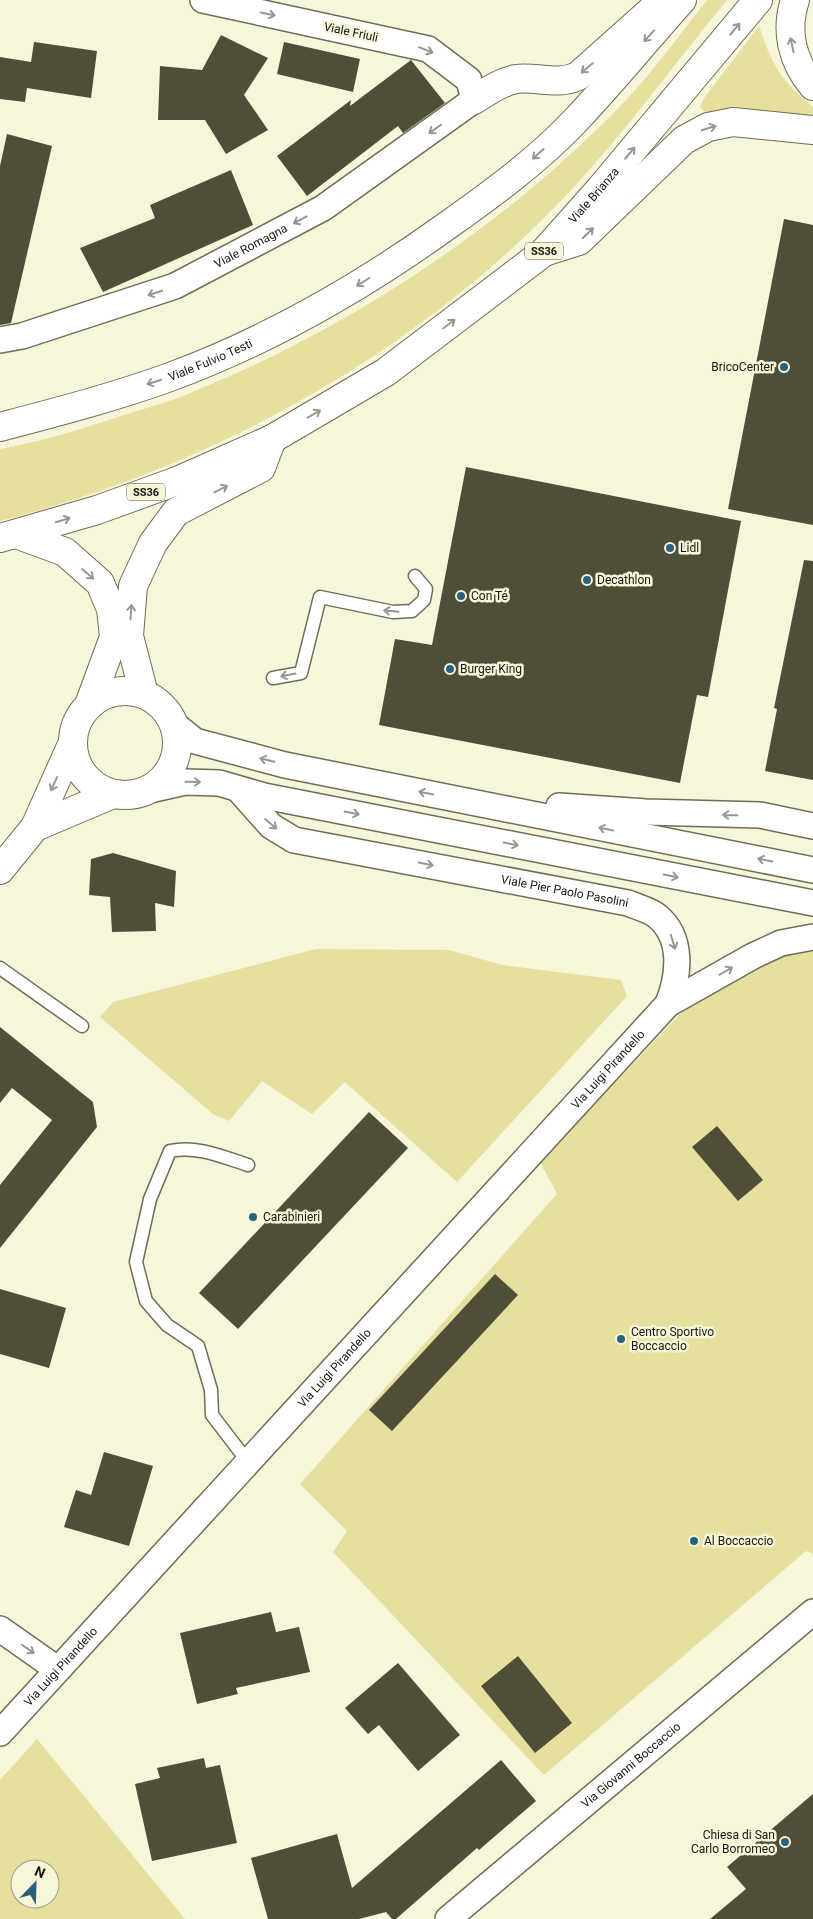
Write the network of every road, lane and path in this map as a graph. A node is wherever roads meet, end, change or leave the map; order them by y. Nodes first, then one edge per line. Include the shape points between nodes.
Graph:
1 (203, 0) edge
2 (663, 0) edge
3 (682, 0) edge
4 (758, 0) edge
5 (795, 0) edge
6 (813, 86) edge
7 (474, 100) junction
8 (813, 130) edge
9 (544, 252) junction
10 (0, 340) edge
11 (0, 427) edge
12 (272, 438) junction
13 (8, 536) edge
14 (415, 576) dead end
15 (274, 678) dead end
16 (144, 694) junction
17 (89, 705) junction
18 (175, 725) junction
19 (73, 742) junction
20 (238, 789) junction
21 (145, 791) junction
22 (113, 794) junction
23 (474, 802) junction
24 (813, 826) edge
25 (35, 827) junction
26 (0, 870) edge
27 (813, 870) edge
28 (813, 904) edge
29 (813, 937) edge
30 (0, 968) edge
31 (668, 1004) junction
32 (82, 1026) dead end
33 (248, 1164) dead end
34 (248, 1462) junction
35 (813, 1612) edge
36 (0, 1629) edge
37 (57, 1669) junction
38 (0, 1732) edge
39 (448, 1919) edge

1 -> 7 street, Viale Friuli via 428,49 469,80
2 -> 7 main road via 578,76 565,82 507,81
3 -> 11 main road, Viale Fulvio Testi via 574,121 473,208 405,256 337,298 265,336 188,369 75,407
9 -> 4 main road, Viale Brianza / SS36
6 -> 5 main road via 791,46 791,12
7 -> 10 street, Viale Romagna via 323,208 175,286 22,336
9 -> 8 main road via 580,241 684,140 708,127 733,122
12 -> 9 main road, Viale Brianza / SS36 via 386,372
13 -> 12 main road, SS36 via 97,510 177,481
16 -> 12 main road via 129,636 133,586 153,543 176,512 261,468
13 -> 17 main road via 65,552 100,583 111,609 114,637
14 -> 15 lane via 426,589 424,600 412,611 393,612 320,597 301,672
16 - 17 main road via 125,690 106,694
16 - 18 main road via 162,706
17 - 19 main road via 77,721
18 - 21 main road via 178,745 173,764 162,780
23 -> 18 street via 225,750 195,741
19 - 22 main road via 75,759 84,774 97,787
19 -> 25 main road
21 -> 20 street via 185,782 219,783
20 -> 28 street
20 -> 31 street, Viale Pier Paolo Pasolini via 271,826 294,840 628,903 657,915 670,933 678,960 676,984
21 - 22 main road
22 - 25 main road
24 -> 23 street via 760,815
27 -> 23 street
25 - 26 main road
31 -> 29 street via 781,943
30 - 32 lane
31 - 34 street, Via Luigi Pirandello
33 - 34 lane via 204,1151 181,1148 170,1151 150,1199 136,1262 146,1301 167,1325 198,1346 211,1390 212,1415
34 - 37 street, Via Luigi Pirandello
35 - 39 street, Via Giovanni Boccaccio
36 -> 37 street
37 - 38 street, Via Luigi Pirandello

